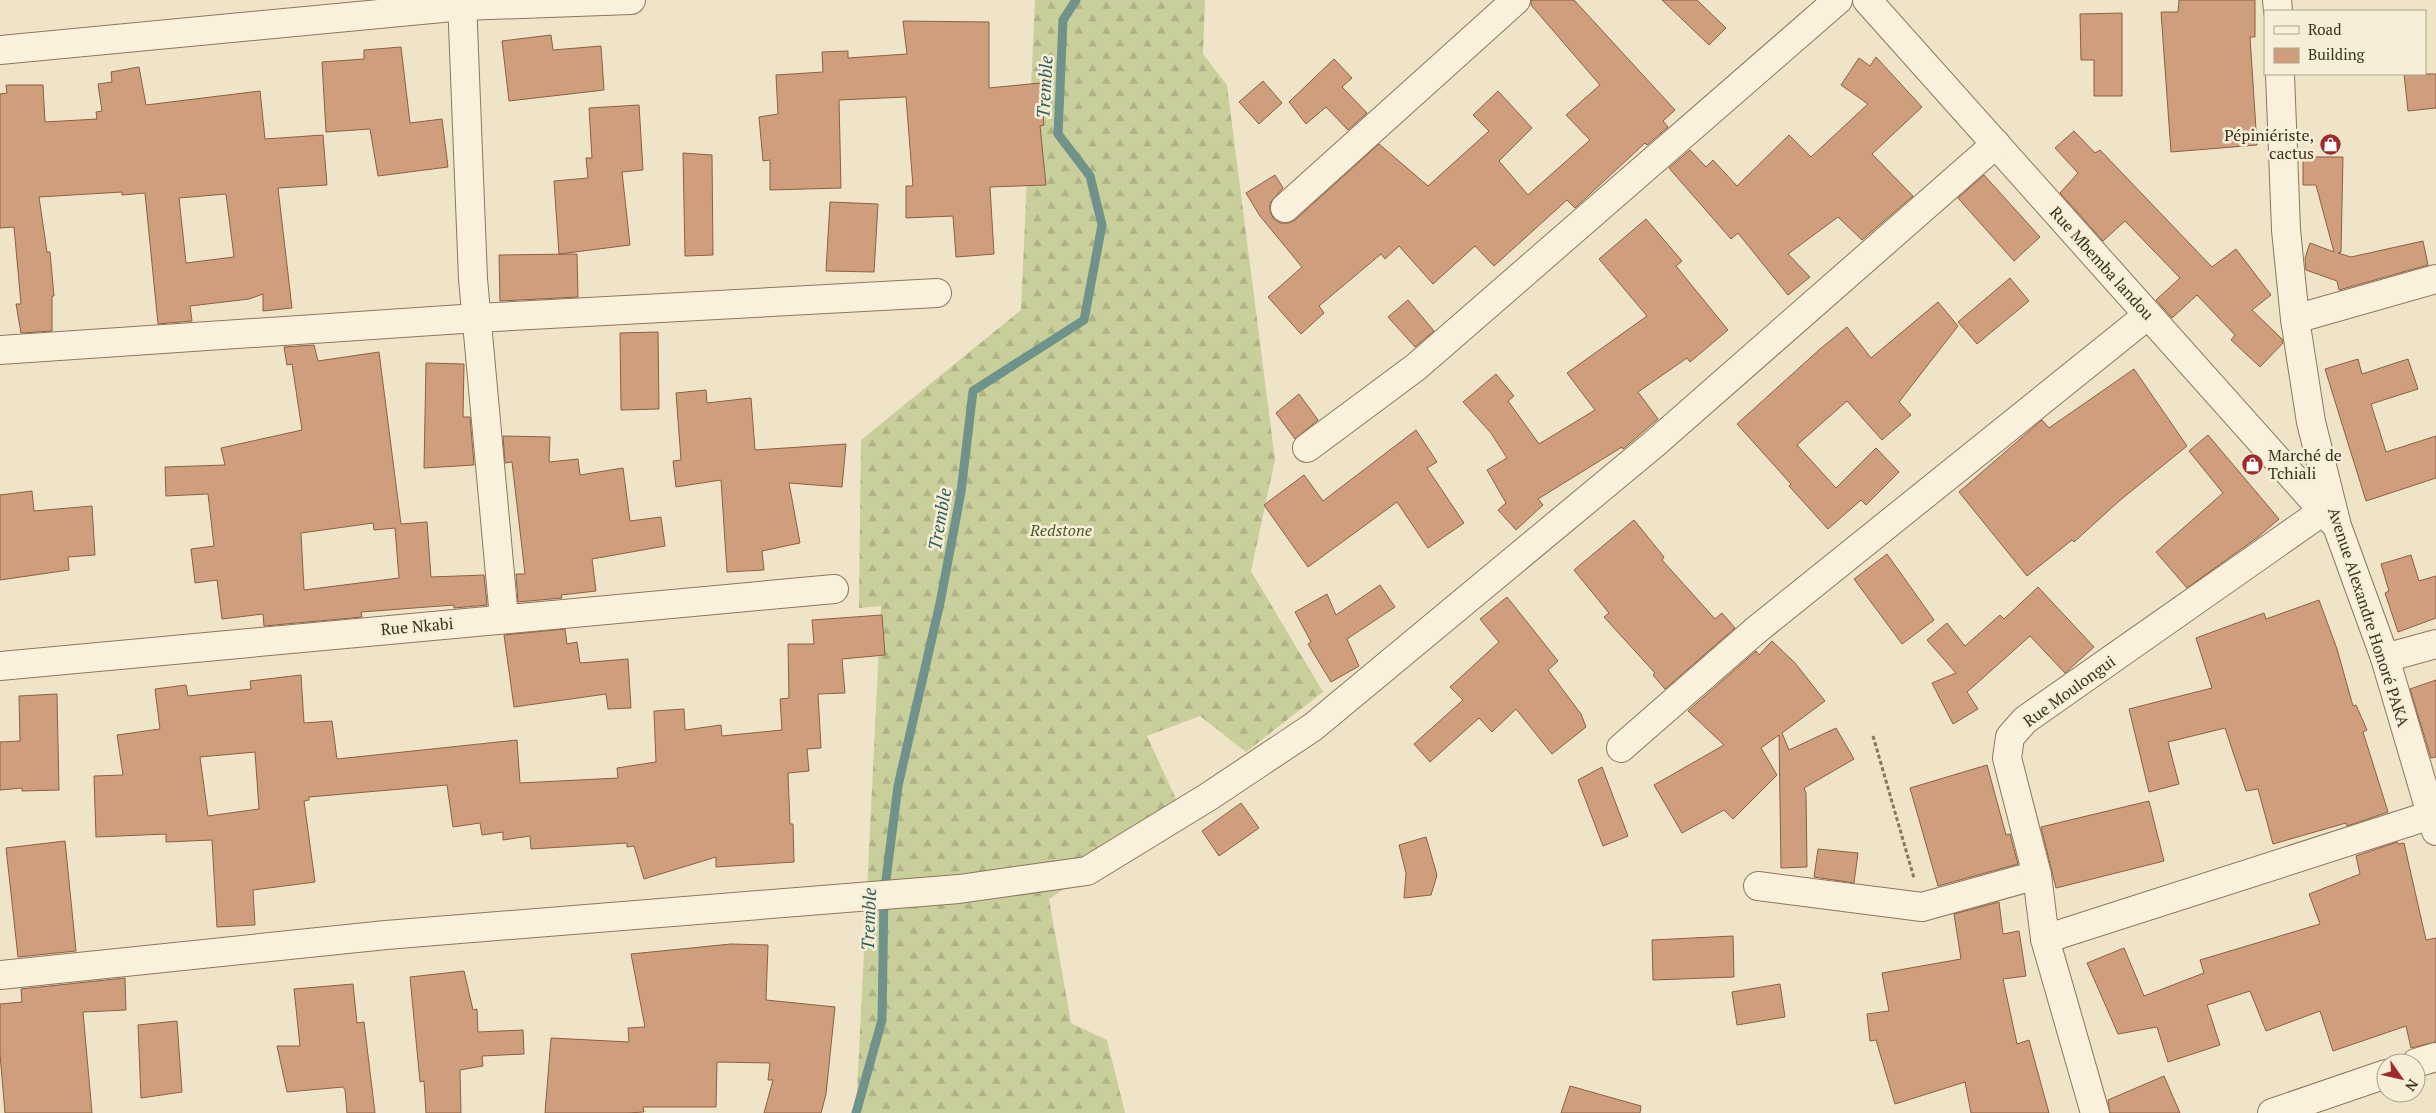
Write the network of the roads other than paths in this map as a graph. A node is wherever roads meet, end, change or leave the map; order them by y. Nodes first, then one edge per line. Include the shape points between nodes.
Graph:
1 (631, 0) edge
2 (1516, 0) edge
3 (1838, 0) edge
4 (1867, 0) edge
5 (463, 3) edge
6 (0, 50) edge
7 (2280, 75) edge
8 (1996, 144) junction
9 (1285, 208) dead end
10 (2436, 279) edge
11 (937, 293) dead end
12 (2148, 315) junction
13 (477, 318) junction
14 (2295, 319) junction
15 (0, 350) edge
16 (1307, 448) dead end
17 (2330, 519) junction
18 (834, 589) dead end
19 (504, 618) junction
20 (2436, 644) edge
21 (2386, 658) junction
22 (0, 666) edge
23 (1621, 748) dead end
24 (2434, 823) edge
25 (2037, 875) junction
26 (1758, 886) dead end
27 (2045, 939) junction
28 (0, 975) edge
29 (2376, 1077) edge
30 (2094, 1113) edge
31 (2272, 1113) edge

1 - 5 street
2 - 9 street
3 - 16 street via 1416,367
4 - 8 street, Rue Mbemba landou
5 - 6 street
5 - 13 street
7 - 14 street, Avenue Alexandre Honoré PAKA via 2284,196
8 - 12 street, Rue Mbemba landou
8 - 28 street via 1654,444 1313,727 1208,797 1087,871 959,889 386,935
10 - 14 street
11 - 13 street
12 - 17 street, Rue Mbemba landou
12 - 23 street via 1755,631
13 - 15 street
13 - 19 street
14 - 17 street, Avenue Alexandre Honoré PAKA
17 - 21 street, Avenue Alexandre Honoré PAKA
17 - 25 street, Rue Moulongui via 2025,720 2010,736 2007,758
18 - 19 street, Rue Nkabi
19 - 22 street, Rue Nkabi
20 - 21 street
21 - 24 street, Avenue Alexandre Honoré PAKA
24 - 27 street
25 - 26 street via 1922,907
25 - 27 street, Rue Moulongui
27 - 30 street, Rue Moulongui
29 - 31 street

